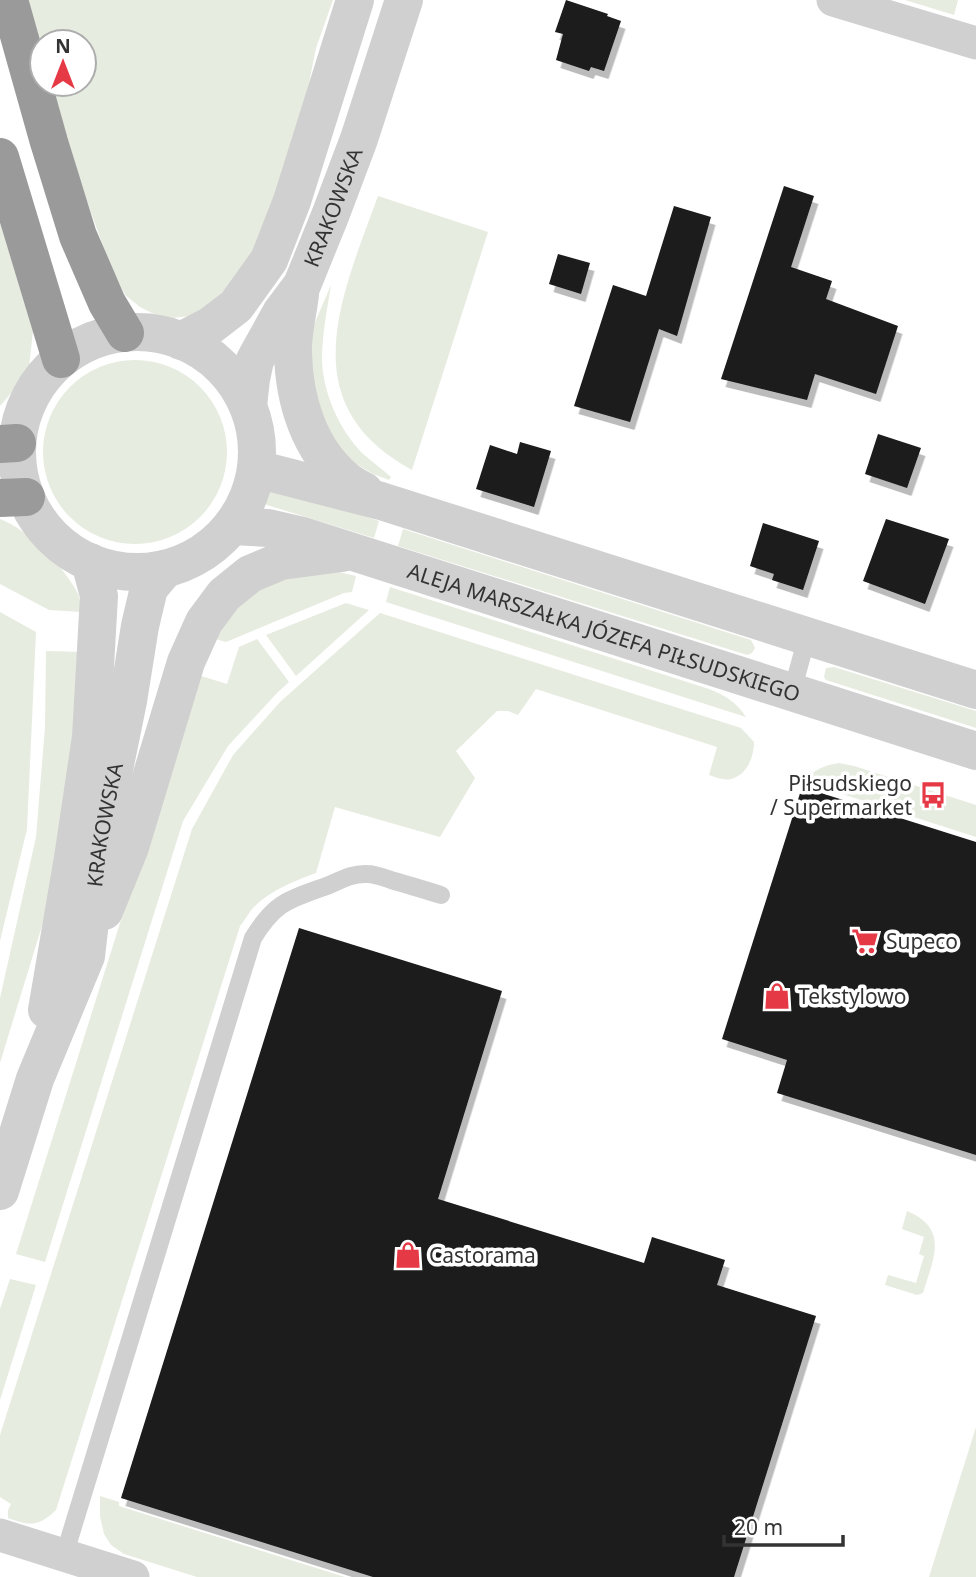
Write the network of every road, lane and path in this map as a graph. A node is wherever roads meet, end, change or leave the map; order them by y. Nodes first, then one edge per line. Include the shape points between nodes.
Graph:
1 (9, 0) edge
2 (355, 0) edge
3 (404, 0) edge
4 (833, 0) edge
5 (976, 43) edge
6 (0, 160) edge
7 (302, 285) junction
8 (125, 332) junction
9 (180, 341) junction
10 (61, 359) junction
11 (248, 406) junction
12 (8, 443) edge
13 (256, 469) junction
14 (13, 498) edge
15 (381, 501) junction
16 (232, 526) junction
17 (351, 552) junction
18 (90, 562) junction
19 (165, 569) junction
20 (807, 637) junction
21 (976, 690) edge
22 (792, 692) junction
23 (976, 751) edge
24 (441, 895) dead end
25 (86, 956) junction
26 (35, 1079) junction
27 (0, 1191) edge
28 (0, 1535) edge
29 (64, 1556) junction
30 (118, 1575) edge

1 - 8 highway via 79,236 107,303
2 - 9 street, KRAKOWSKA via 269,260 236,306
3 - 7 street, KRAKOWSKA via 359,139
4 - 5 street
6 - 10 highway
7 - 11 street, KRAKOWSKA via 255,360
7 - 15 street via 293,351 297,392 309,431 326,460 346,481
8 - 9 street via 153,333
8 - 10 street via 80,346
9 - 11 street via 221,366
10 - 12 street via 39,382
11 - 13 street via 256,436
12 - 14 street via 18,471
13 - 15 street
13 - 16 street via 244,508
14 - 18 street via 63,547
15 - 20 street
16 - 17 street, ALEJA MARSZAŁKA JÓZEFA PIŁSUDSKIEGO via 268,528
16 - 19 street via 191,560
17 - 22 street, ALEJA MARSZAŁKA JÓZEFA PIŁSUDSKIEGO
17 - 25 street via 281,561 250,574 224,595 204,622 186,662 130,847
18 - 19 street via 114,570
18 - 26 street, KRAKOWSKA via 99,596 92,737
19 - 25 street, KRAKOWSKA via 149,588 140,626 99,843
20 - 21 street
20 - 22 lane
22 - 23 street, ALEJA MARSZAŁKA JÓZEFA PIŁSUDSKIEGO
24 - 29 lane via 370,873 354,875 288,900 253,938
25 - 26 street, KRAKOWSKA
26 - 27 street, KRAKOWSKA
28 - 29 street
29 - 30 street

